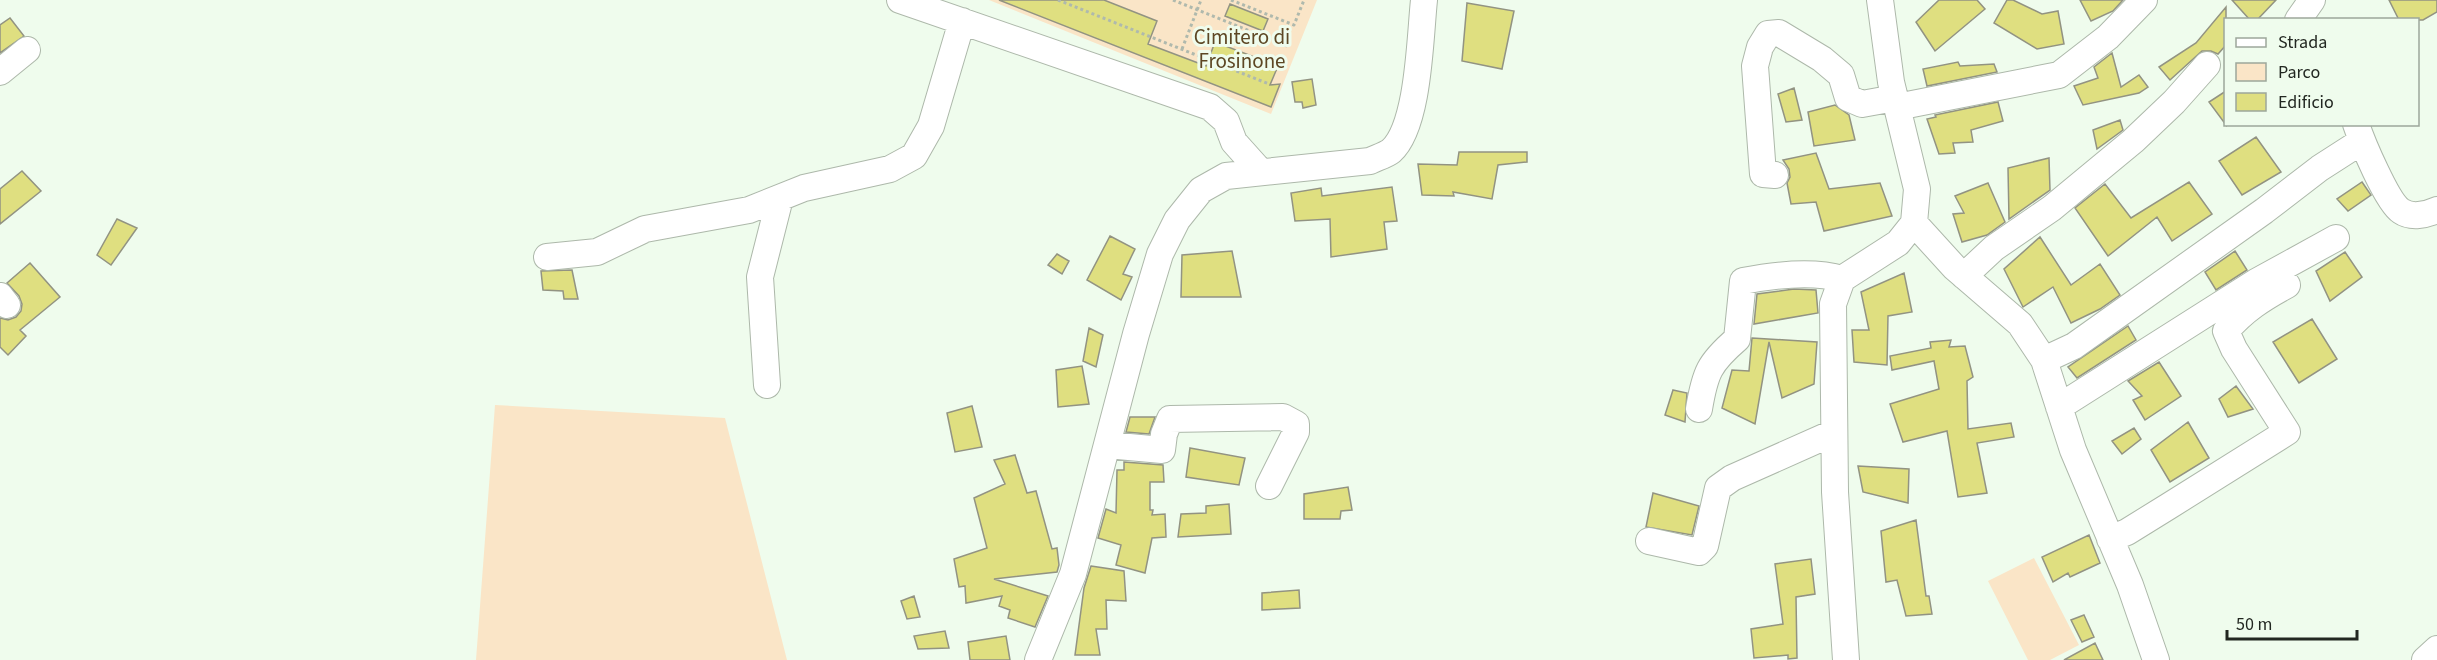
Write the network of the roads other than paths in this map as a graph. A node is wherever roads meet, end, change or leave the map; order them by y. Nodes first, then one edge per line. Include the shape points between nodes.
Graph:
1 (900, 0) edge
2 (1424, 0) edge
3 (1880, 0) edge
4 (2144, 0) edge
5 (2312, 0) edge
6 (2299, 18) edge
7 (962, 21) junction
8 (27, 50) dead end
9 (2207, 65) dead end
10 (0, 72) edge
11 (1896, 102) junction
12 (2359, 133) edge
13 (1234, 142) junction
14 (1260, 171) junction
15 (1775, 175) dead end
16 (1211, 184) junction
17 (780, 198) junction
18 (2437, 210) edge
19 (1914, 223) junction
20 (2336, 238) dead end
21 (547, 257) dead end
22 (1964, 276) junction
23 (1842, 279) junction
24 (2288, 285) dead end
25 (2044, 360) junction
26 (767, 386) dead end
27 (2059, 407) junction
28 (1699, 410) dead end
29 (1833, 433) junction
30 (1107, 445) junction
31 (1269, 486) dead end
32 (2110, 539) junction
33 (1649, 541) dead end
34 (2437, 649) edge
35 (1038, 660) edge
36 (1845, 660) edge
37 (2156, 660) edge
38 (2425, 660) edge

1 - 7 street
2 - 14 street via 1414,97 1405,131 1391,151 1370,161
3 - 11 street
4 - 11 street via 2108,37 2059,75
5 - 6 street
7 - 13 street via 1210,107 1226,121
7 - 17 street via 931,126 914,156 890,169 804,188
8 - 10 street
9 - 22 street via 2133,141 2052,208 1994,248
11 - 15 street via 1862,104 1848,98 1841,75 1822,59 1779,33 1768,34 1755,66 1758,132 1763,174
11 - 19 street via 1917,189
12 - 18 street via 2393,203 2402,212 2415,215
12 - 25 street via 2264,211 2074,346
13 - 14 street
13 - 16 street
14 - 16 street via 1226,176
16 - 30 street via 1201,190 1177,220 1160,254
17 - 21 street via 748,210 645,229 597,252
17 - 26 street via 760,277
19 - 22 street
19 - 23 street via 1898,243
20 - 27 street via 2256,282
22 - 25 street via 2019,324
23 - 28 street via 1827,275 1743,281 1737,339 1709,367
23 - 29 street via 1833,304
24 - 32 street via 2246,309 2226,331 2287,432
25 - 27 street
27 - 32 street
29 - 33 street via 1718,488 1705,546 1699,552
29 - 36 street
30 - 31 street via 1162,450 1170,419 1284,417 1296,424 1296,432
30 - 35 street via 1073,574
32 - 37 street
34 - 38 street

